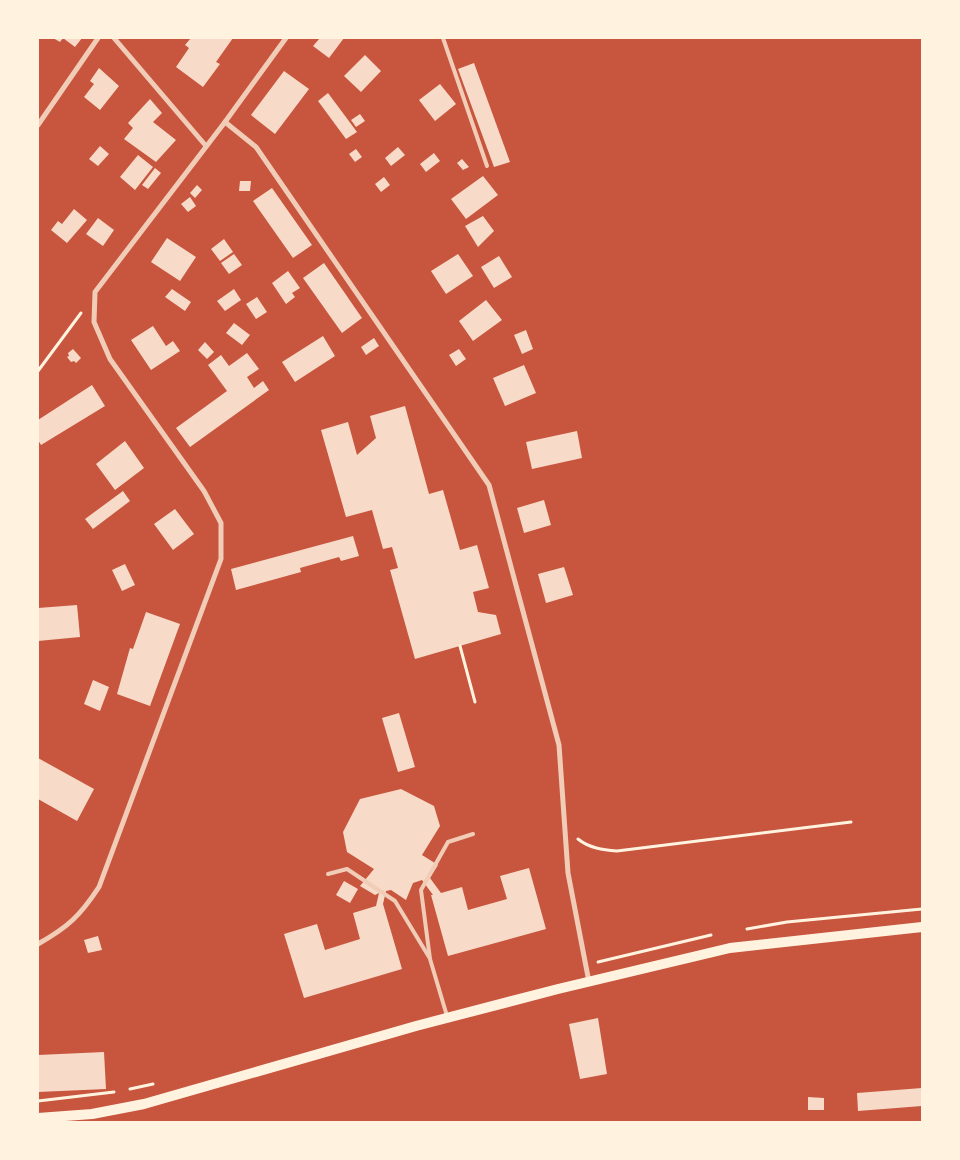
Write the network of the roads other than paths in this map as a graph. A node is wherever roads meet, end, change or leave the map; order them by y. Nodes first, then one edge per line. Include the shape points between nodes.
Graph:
1 (98, 38) edge
2 (114, 38) edge
3 (286, 38) edge
4 (443, 38) edge
5 (225, 122) junction
6 (38, 125) edge
7 (206, 146) junction
8 (487, 166) dead end
9 (473, 834) dead end
10 (328, 874) dead end
11 (922, 927) edge
12 (38, 944) edge
13 (430, 959) junction
14 (589, 982) junction
15 (447, 1018) junction
16 (38, 1118) edge

1 - 6 street
2 - 7 street
3 - 5 street
4 - 8 lane
5 - 7 street
5 - 14 street via 256,148 489,485 559,745 568,873
7 - 12 street via 95,292 94,322 110,359 204,491 221,523 222,558 99,887 84,911 62,930
9 - 13 lane via 448,842 421,890
10 - 13 lane via 347,869 395,901
11 - 14 main road via 730,948
13 - 15 lane
14 - 15 main road
15 - 16 main road via 144,1104 92,1114

